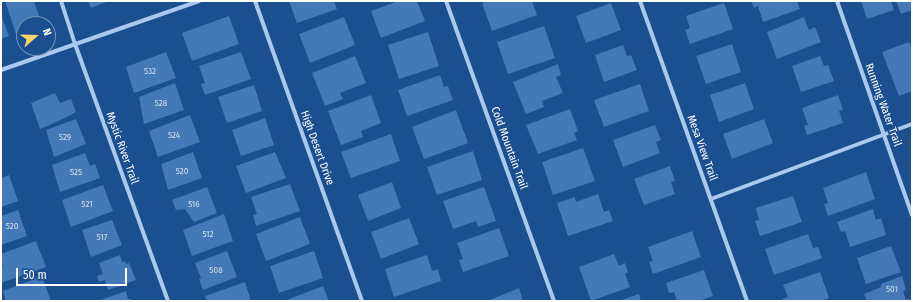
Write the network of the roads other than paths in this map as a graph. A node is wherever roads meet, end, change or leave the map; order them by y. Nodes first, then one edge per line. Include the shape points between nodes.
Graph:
1 (61, 1) edge
2 (199, 1) edge
3 (255, 1) edge
4 (446, 1) edge
5 (640, 1) edge
6 (836, 1) edge
7 (75, 44) junction
8 (1, 70) edge
9 (912, 124) edge
10 (884, 134) junction
11 (711, 199) junction
12 (912, 215) edge
13 (168, 301) edge
14 (362, 301) edge
15 (554, 301) edge
16 (747, 301) edge

1 - 7 street, Mystic River Trail
2 - 7 street
3 - 14 street, High Desert Drive
4 - 15 street, Cold Mountain Trail
5 - 11 street, Mesa View Trail
6 - 10 street, Running Water Trail
7 - 8 street
7 - 13 street, Mystic River Trail
9 - 10 street
10 - 11 street
10 - 12 street, Running Water Trail
11 - 16 street, Mesa View Trail

